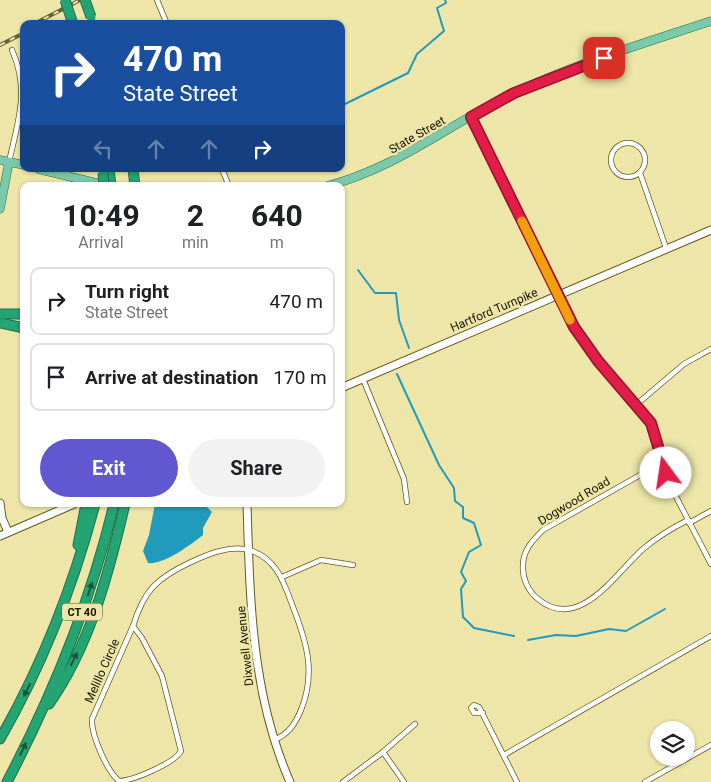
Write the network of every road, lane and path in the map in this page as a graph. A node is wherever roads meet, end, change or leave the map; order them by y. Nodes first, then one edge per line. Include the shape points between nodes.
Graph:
1 (65, 0) edge
2 (85, 0) edge
3 (157, 0) edge
4 (72, 20) edge
5 (92, 20) edge
6 (165, 20) edge
7 (711, 21) edge
8 (12, 50) dead end
9 (20, 72) edge
10 (20, 107) edge
11 (471, 117) junction
12 (0, 160) edge
13 (10, 162) junction
14 (20, 164) edge
15 (51, 172) edge
16 (640, 173) junction
17 (93, 182) edge
18 (340, 182) edge
19 (0, 209) edge
20 (711, 230) edge
21 (666, 248) junction
22 (557, 295) junction
23 (0, 314) edge
24 (20, 314) edge
25 (0, 323) edge
26 (20, 327) edge
27 (711, 349) edge
28 (363, 379) junction
29 (345, 386) edge
30 (637, 404) junction
31 (663, 462) junction
32 (407, 502) dead end
33 (0, 503) edge
34 (67, 507) edge
35 (90, 507) edge
36 (113, 507) edge
37 (124, 507) edge
38 (247, 507) edge
39 (711, 510) edge
40 (688, 521) junction
41 (8, 532) junction
42 (0, 536) edge
43 (249, 550) junction
44 (711, 564) edge
45 (353, 565) dead end
46 (282, 577) junction
47 (133, 626) junction
48 (711, 636) edge
49 (482, 713) dead end
50 (39, 716) junction
51 (415, 724) dead end
52 (0, 739) edge
53 (274, 740) junction
54 (711, 744) edge
55 (383, 752) junction
56 (504, 755) junction
57 (6, 782) edge
58 (290, 782) edge
59 (343, 782) edge
60 (404, 782) edge
61 (517, 782) edge
62 (645, 782) edge

1 - 4 highway, bridge
2 - 5 highway, bridge
3 - 6 street
7 - 11 main road, State Street via 566,71 514,93
8 - 9 street
10 - 13 street
11 - 18 main road, State Street via 394,162
11 - 22 street
12 - 13 main road
13 - 14 main road
13 - 19 main road
15 - 17 main road
16 - 16 street via 645,163 639,148 629,143 614,150 610,160 618,175 630,178
16 - 21 street
20 - 21 main road, Hartford Turnpike
21 - 22 main road, Hartford Turnpike
22 - 28 main road, Hartford Turnpike
22 - 30 street via 586,346
23 - 24 highway
25 - 26 highway
27 - 30 street via 684,364
28 - 29 main road, Hartford Turnpike
28 - 32 street via 404,479
30 - 31 street via 653,428
31 - 40 street via 670,485
31 - 40 street, Dogwood Road via 534,538 523,558 523,576 527,586 534,596 550,606 567,609 584,604 599,594 644,549
33 - 41 main road
34 - 41 main road
35 -> 52 highway, CT 40 via 73,581 43,657
50 -> 36 highway, CT 40 via 84,607
50 -> 37 highway via 55,695 89,626
38 - 43 main road, Dixwell Avenue
39 - 40 street, Dogwood Road
40 - 44 street
41 - 42 main road
43 - 46 street via 266,558
43 - 47 street, Melillo Circle via 211,553 165,576 150,588
43 - 53 main road, Dixwell Avenue via 254,650
45 - 46 street via 322,560
46 - 53 street via 306,639 310,667 308,688 300,713 286,734
47 - 47 street, Melillo Circle via 92,719 93,734 112,773 120,781 130,780 168,763 181,751 162,676
48 - 56 street
49 - 56 street
57 -> 50 highway, CT 40
51 - 55 street
53 - 58 main road, Dixwell Avenue
54 - 62 street
55 - 59 street
55 - 60 street
56 - 61 street

